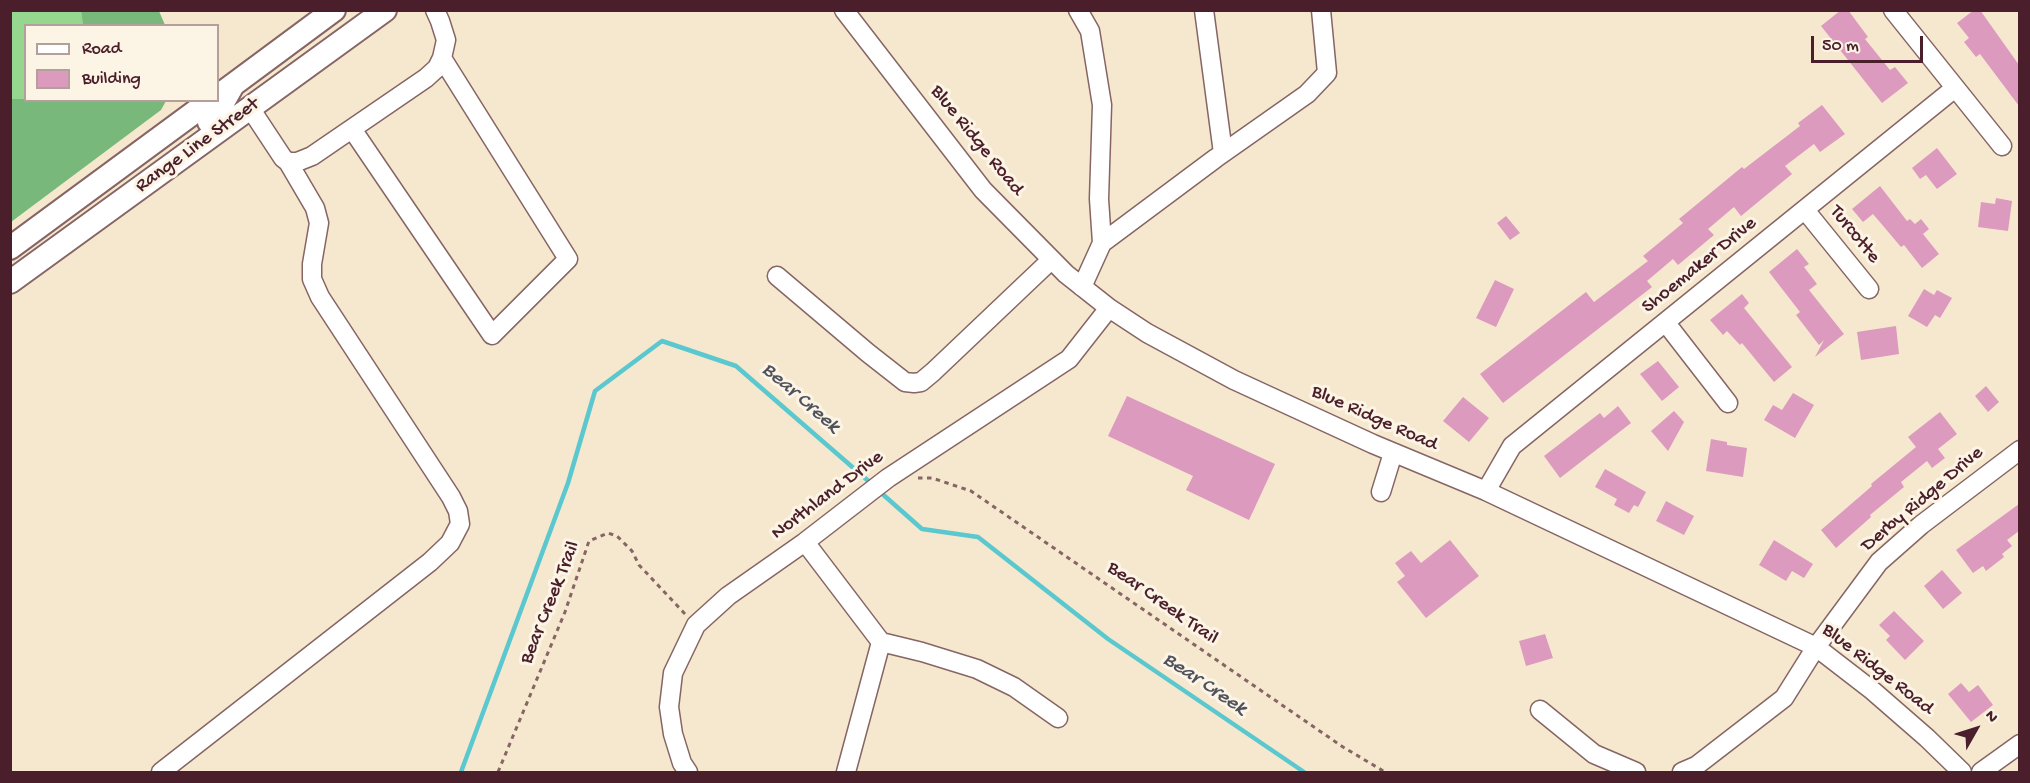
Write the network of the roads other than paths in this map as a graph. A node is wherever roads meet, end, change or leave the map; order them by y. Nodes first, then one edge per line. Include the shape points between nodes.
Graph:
1 (334, 10) edge
2 (361, 10) edge
3 (385, 10) edge
4 (435, 10) edge
5 (844, 10) edge
6 (1078, 10) edge
7 (1204, 10) edge
8 (1321, 10) edge
9 (1893, 10) edge
10 (442, 57) junction
11 (1955, 88) junction
12 (225, 90) edge
13 (208, 102) edge
14 (255, 104) junction
15 (352, 129) junction
16 (2002, 146) dead end
17 (1223, 153) junction
18 (288, 162) junction
19 (1804, 210) junction
20 (77, 234) junction
21 (1102, 243) junction
22 (10, 248) edge
23 (1051, 260) junction
24 (777, 276) dead end
25 (10, 282) edge
26 (1082, 287) junction
27 (1869, 289) dead end
28 (1109, 308) junction
29 (1666, 323) junction
30 (1728, 403) dead end
31 (2019, 450) edge
32 (1394, 453) junction
33 (1486, 491) junction
34 (1381, 492) dead end
35 (805, 542) junction
36 (881, 642) junction
37 (1816, 648) junction
38 (1540, 710) dead end
39 (1058, 718) dead end
40 (2019, 744) edge
41 (161, 772) edge
42 (688, 772) edge
43 (846, 772) edge
44 (1636, 772) edge
45 (1682, 772) edge
46 (1962, 772) edge
47 (1982, 772) edge

1 - 12 main road, Range Line Street
2 - 14 main road via 285,68
3 - 14 main road, Range Line Street
4 - 10 street via 446,40
5 - 23 street, Blue Ridge Road via 983,190
6 - 21 street via 1090,31 1102,105
7 - 17 street
8 - 17 street via 1327,73 1307,94
9 - 11 street
10 - 15 street via 426,78
10 - 15 street via 568,259 492,335
11 - 16 street
11 - 19 street, Shoemaker Drive
12 - 20 main road via 216,115 202,129 93,208 85,215
13 - 22 main road, Range Line Street
14 - 18 street via 276,148
14 - 20 main road, Range Line Street
15 - 18 street via 312,156
17 - 21 street
18 - 41 street via 315,208 319,223 312,279 320,297 451,497 459,524 450,543 430,562
19 - 27 street, Turcotte
19 - 29 street, Shoemaker Drive
20 - 25 main road, Range Line Street
21 - 26 street
23 - 24 street via 933,372 914,383 905,381 868,354
23 - 26 street, Blue Ridge Road
26 - 28 street, Blue Ridge Road
28 - 32 street, Blue Ridge Road via 1234,380
28 - 35 street, Northland Drive via 1069,359 888,478
29 - 30 street
29 - 33 street, Shoemaker Drive via 1512,446
31 - 37 street, Derby Ridge Drive via 1879,562
32 - 33 street, Blue Ridge Road
32 - 34 street
33 - 37 street, Blue Ridge Road
35 - 36 street
35 - 42 street, Northland Drive via 728,596 696,625 673,673 669,707 673,734
36 - 39 street via 978,669 1014,687
36 - 43 street
37 - 45 street, Derby Ridge Drive via 1784,698 1696,766
37 - 46 street, Blue Ridge Road via 1873,691
38 - 44 street via 1594,754
40 - 47 street

